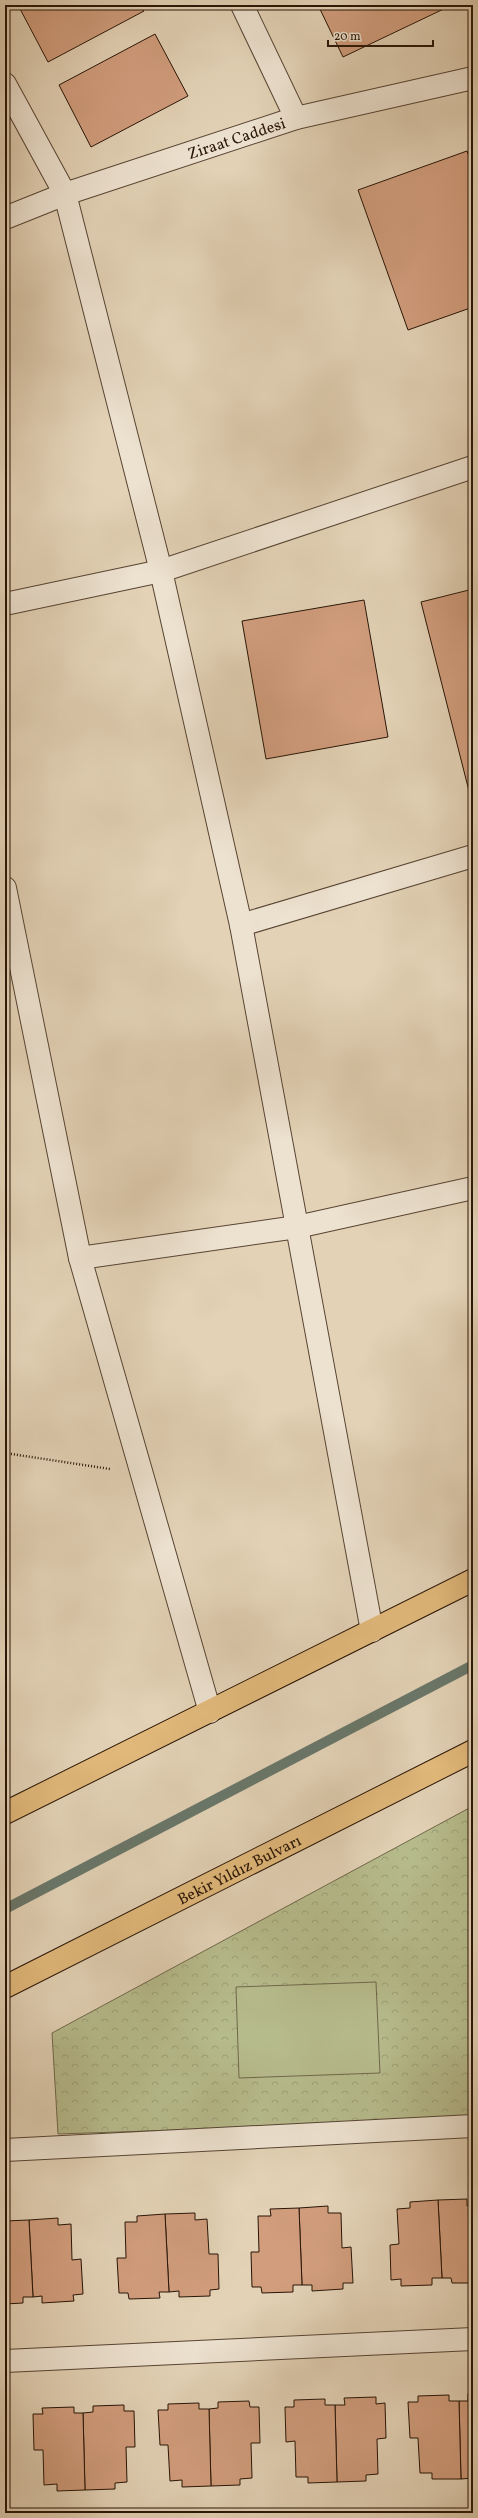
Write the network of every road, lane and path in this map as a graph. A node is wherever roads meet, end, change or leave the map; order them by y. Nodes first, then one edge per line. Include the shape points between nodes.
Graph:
1 (242, 5) edge
2 (473, 78) edge
3 (5, 84) edge
4 (296, 118) junction
5 (65, 194) junction
6 (5, 218) edge
7 (473, 467) edge
8 (161, 570) junction
9 (5, 604) edge
10 (473, 856) edge
11 (5, 888) edge
12 (241, 925) junction
13 (473, 1188) edge
14 (297, 1227) junction
15 (80, 1258) junction
16 (5, 1454) edge
17 (142, 1473) junction
18 (473, 1580) edge
19 (372, 1631) junction
20 (210, 1712) junction
21 (473, 1751) edge
22 (5, 1813) edge
23 (5, 1987) edge
24 (473, 2126) edge
25 (5, 2150) edge
26 (473, 2339) edge
27 (5, 2361) edge

1 - 4 street
2 - 4 street, Ziraat Caddesi
3 - 5 street
4 - 5 street, Ziraat Caddesi
5 - 6 street, Ziraat Caddesi
5 - 8 street
7 - 8 street
8 - 9 street
8 - 12 street
10 - 12 street
11 - 15 street
12 - 14 street
13 - 14 street
14 - 15 street
14 - 19 street
15 - 17 street
16 - 17 path
17 - 20 street
18 - 19 main road
19 - 20 main road
20 - 22 main road
21 - 23 main road, Bekir Yıldız Bulvarı
24 - 25 street
26 - 27 street

